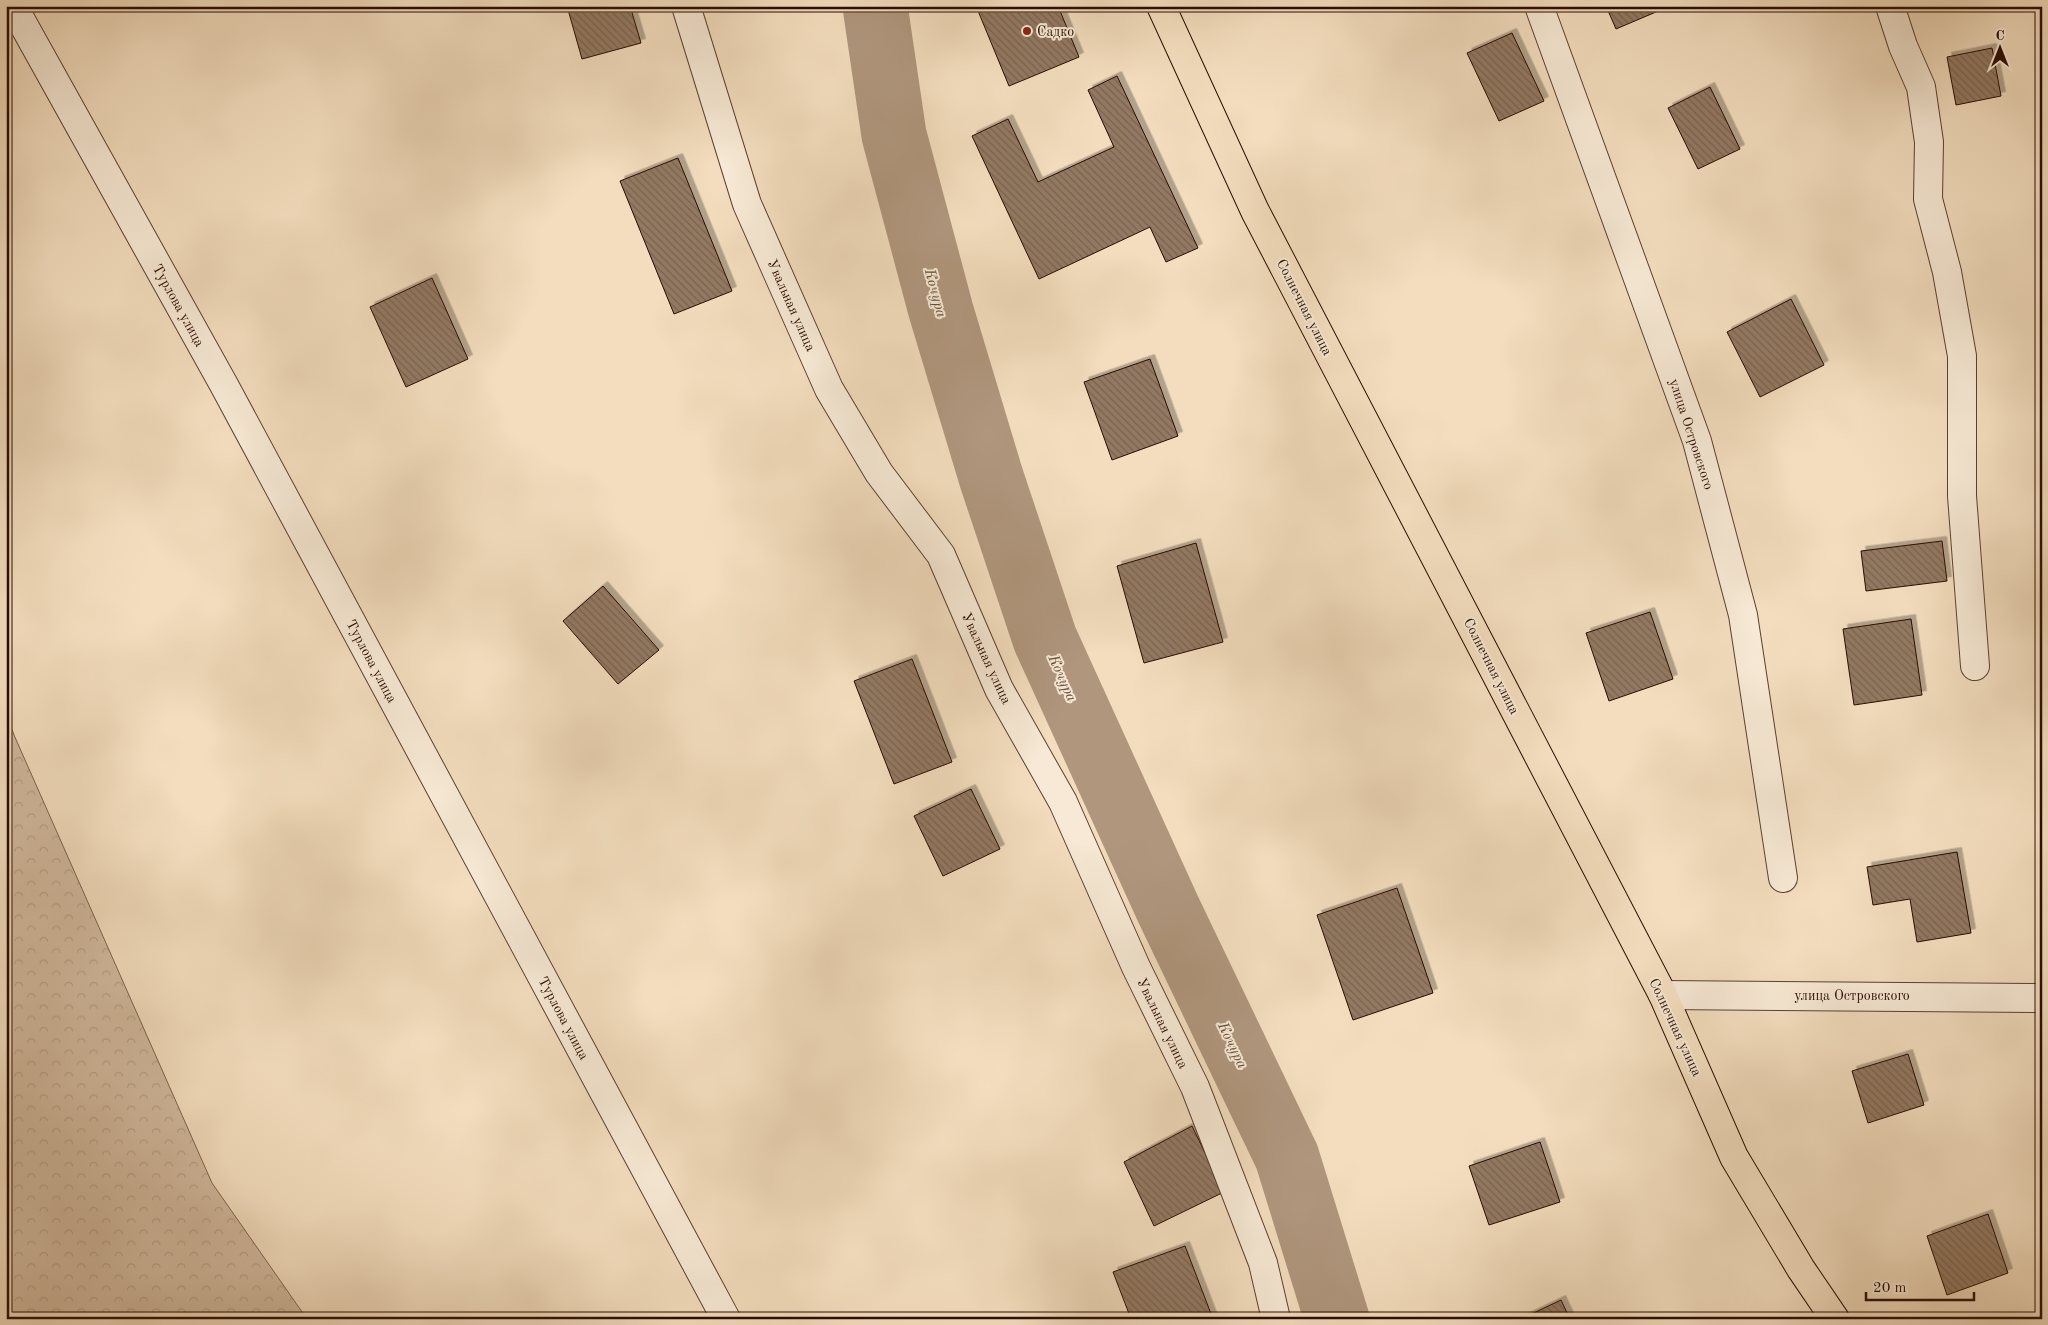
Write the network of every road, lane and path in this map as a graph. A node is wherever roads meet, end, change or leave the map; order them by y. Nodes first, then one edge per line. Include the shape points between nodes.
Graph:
1 (13, 6) edge
2 (686, 6) edge
3 (1161, 6) edge
4 (1539, 6) edge
5 (1890, 6) edge
6 (1975, 666) dead end
7 (1783, 878) dead end
8 (1663, 995) junction
9 (2042, 998) edge
10 (726, 1319) edge
11 (1276, 1319) edge
12 (1835, 1319) edge

1 - 10 street, Турлова улица via 224,384
2 - 11 street, Увальная улица via 747,204 829,389 879,473 941,555 999,689 1062,802 1136,967 1195,1087 1263,1263
3 - 8 main road, Солнечная улица via 1255,211
4 - 7 street, улица Островского via 1697,442 1743,615
5 - 6 street via 1921,87 1929,142 1928,199 1947,272 1962,356 1962,496
8 - 9 street, улица Островского
8 - 12 main road, Солнечная улица via 1734,1157 1801,1270

